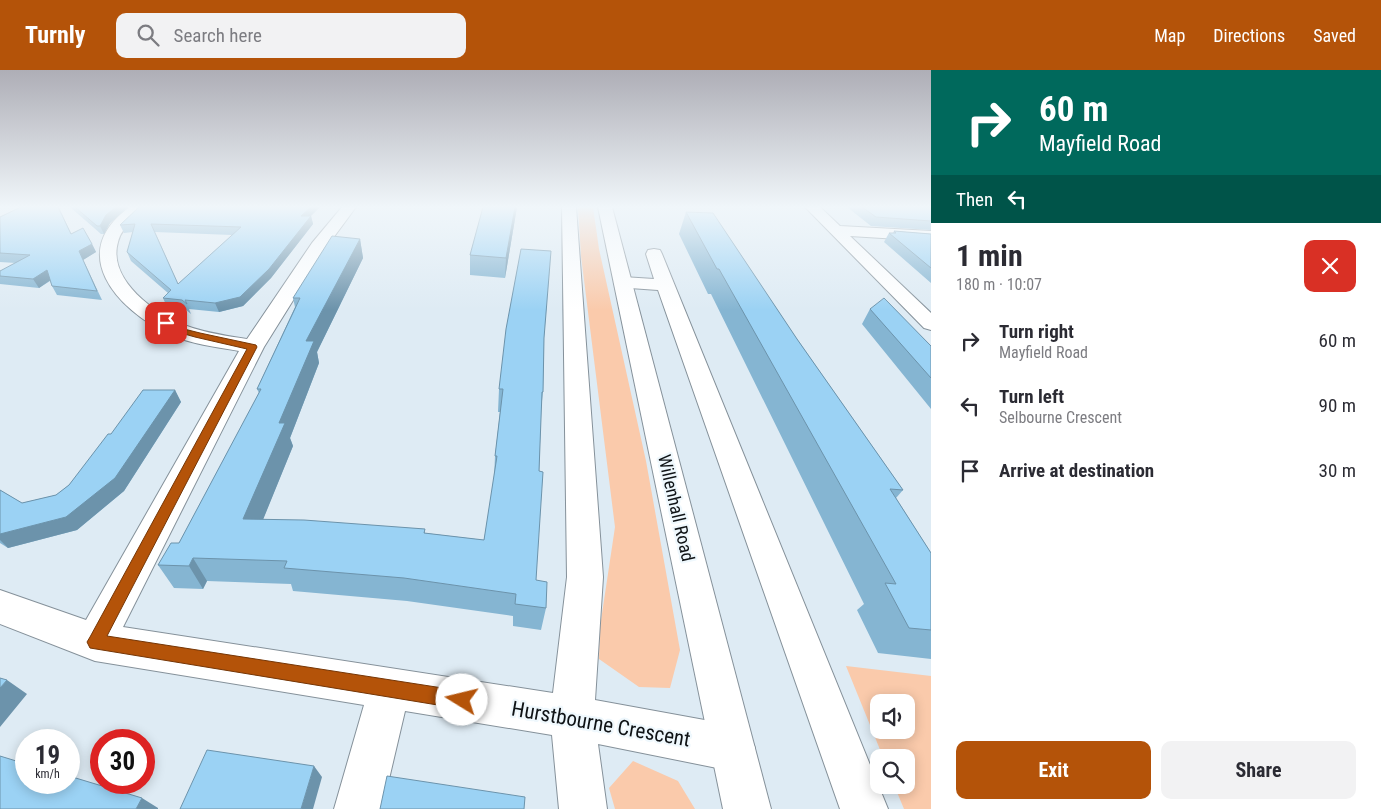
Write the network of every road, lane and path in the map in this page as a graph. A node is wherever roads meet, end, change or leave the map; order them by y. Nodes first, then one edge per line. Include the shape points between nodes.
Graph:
1 (109, 241) edge
2 (322, 241) edge
3 (570, 241) edge
4 (613, 241) edge
5 (847, 241) edge
6 (654, 254) dead end
7 (622, 283) junction
8 (666, 285) junction
9 (931, 324) edge
10 (253, 347) junction
11 (0, 607) edge
12 (95, 642) junction
13 (389, 689) junction
14 (572, 717) junction
15 (732, 748) junction
16 (358, 809) edge
17 (583, 809) edge
18 (747, 809) edge
19 (864, 809) edge

1 - 10 main road via 106,257 118,284 147,311 177,329
2 - 10 main road
3 - 14 main road via 584,577
4 - 7 main road, Willenhall Road
5 - 9 main road
6 - 8 main road
7 - 8 main road
7 - 15 main road, Willenhall Road
8 - 19 main road
10 - 12 main road
11 - 12 main road, Hurstbourne Crescent
12 - 13 main road, Hurstbourne Crescent
13 - 14 main road, Hurstbourne Crescent
13 - 16 main road
14 - 15 main road, Hurstbourne Crescent
14 - 17 main road
15 - 18 main road, Willenhall Road

